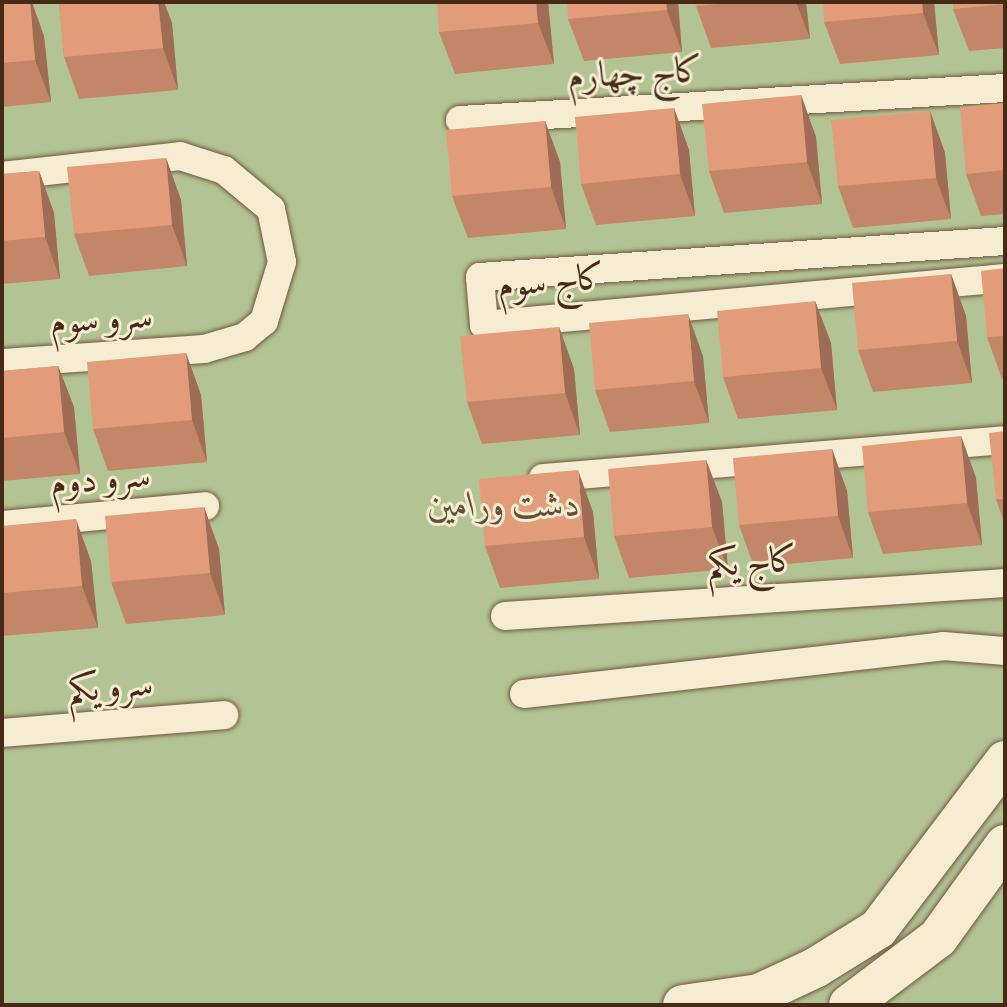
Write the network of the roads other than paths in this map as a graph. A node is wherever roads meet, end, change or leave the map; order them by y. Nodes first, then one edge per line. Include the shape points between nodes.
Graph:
1 (1005, 88) edge
2 (460, 120) dead end
3 (2, 176) edge
4 (1005, 241) edge
5 (1005, 278) edge
6 (2, 363) edge
7 (1005, 440) edge
8 (516, 481) edge
9 (205, 506) edge
10 (2, 525) edge
11 (1005, 583) edge
12 (505, 616) dead end
13 (1005, 651) edge
14 (524, 694) dead end
15 (224, 715) dead end
16 (2, 733) edge
17 (1005, 761) edge
18 (1005, 845) edge
19 (683, 1005) edge
20 (849, 1005) edge

1 - 2 street, کاج چهارم
3 - 6 street, سرو سوم via 180,156 224,170 252,189 271,209 282,262 264,321 245,337 204,349
4 - 5 street, کاج سوم via 480,277 484,325
7 - 8 street
9 - 10 street, سرو دوم
11 - 12 street, کاج یکم
13 - 14 street via 943,646
15 - 16 street, سرو یکم
17 - 19 street via 878,929 815,968 759,994
18 - 20 street via 938,938

